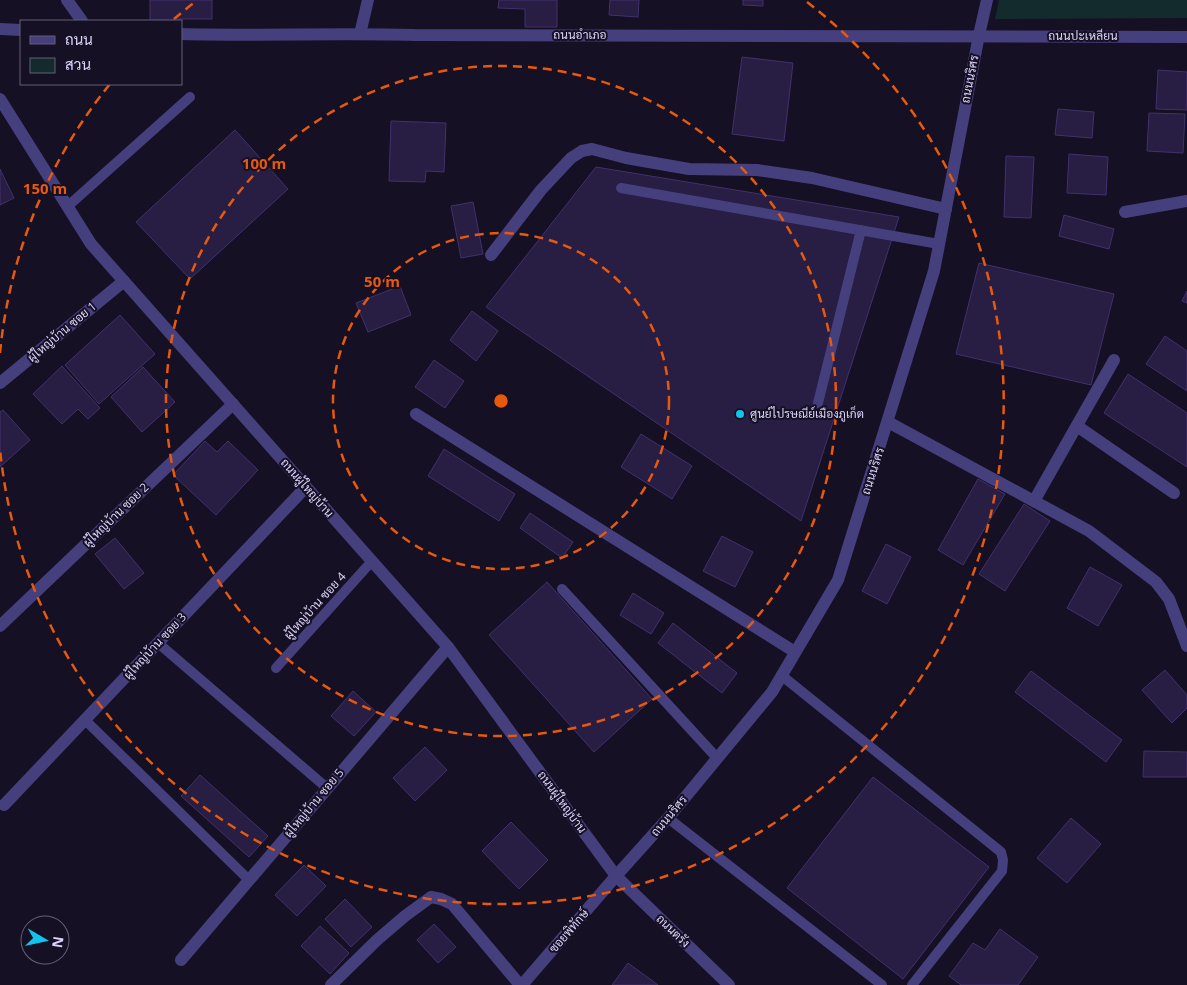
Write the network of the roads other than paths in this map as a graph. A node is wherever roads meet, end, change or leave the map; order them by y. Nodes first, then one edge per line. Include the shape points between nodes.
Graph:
1 (67, 0) edge
2 (368, 0) edge
3 (987, 0) edge
4 (81, 20) edge
5 (0, 29) edge
6 (20, 30) edge
7 (182, 34) edge
8 (360, 34) junction
9 (978, 35) junction
10 (1187, 37) edge
11 (190, 97) dead end
12 (0, 99) edge
13 (621, 188) dead end
14 (1187, 201) edge
15 (68, 206) junction
16 (946, 209) junction
17 (1125, 212) dead end
18 (861, 230) junction
19 (939, 244) junction
20 (491, 254) dead end
21 (124, 281) junction
22 (1114, 360) dead end
23 (0, 383) edge
24 (818, 403) dead end
25 (233, 404) junction
26 (416, 414) dead end
27 (888, 422) junction
28 (1077, 426) junction
29 (306, 487) junction
30 (1174, 493) dead end
31 (1034, 501) junction
32 (372, 561) junction
33 (562, 588) dead end
34 (0, 626) edge
35 (158, 643) junction
36 (1187, 646) edge
37 (448, 647) junction
38 (795, 652) junction
39 (276, 668) dead end
40 (782, 675) junction
41 (84, 720) junction
42 (717, 758) junction
43 (327, 788) junction
44 (4, 805) dead end
45 (668, 818) junction
46 (616, 876) junction
47 (249, 880) junction
48 (181, 960) dead end
49 (332, 985) edge
50 (521, 985) edge
51 (729, 985) edge
52 (882, 985) edge
53 (912, 985) edge

1 - 4 street
2 - 8 street
3 - 9 street, ถนนนริศร
5 - 6 street
7 - 8 street, ถนนอำเภอ
8 - 9 street, ถนนอำเภอ
9 - 10 street, ถนนปะเหลียน
9 - 16 street, ถนนนริศร
11 - 15 lane
12 - 15 street, ถนนผู้ใหญ่บ้าน
13 - 18 lane
14 - 17 street
15 - 21 street, ถนนผู้ใหญ่บ้าน via 91,244
16 - 19 street, ถนนนริศร
16 - 20 street via 812,178 757,170 689,169 592,149 571,158 541,190
18 - 19 lane
18 - 24 lane
19 - 27 street, ถนนนริศร via 934,271
21 - 23 street, ผู้ใหญ่บ้าน ซอย 1
21 - 25 street, ถนนผู้ใหญ่บ้าน
22 - 28 street
25 - 29 street, ถนนผู้ใหญ่บ้าน
25 - 34 street, ผู้ใหญ่บ้าน ซอย 2
26 - 38 street
27 - 31 street
27 - 38 street, ถนนนริศร via 838,580
28 - 30 street
28 - 31 street
29 - 32 street, ถนนผู้ใหญ่บ้าน
29 - 35 street, ผู้ใหญ่บ้าน ซอย 3
31 - 36 street via 1088,531 1156,582 1169,599
32 - 37 street, ถนนผู้ใหญ่บ้าน
32 - 39 lane, ผู้ใหญ่บ้าน ซอย 4
33 - 42 lane
35 - 41 street, ผู้ใหญ่บ้าน ซอย 3
35 - 43 lane
37 - 43 street, ผู้ใหญ่บ้าน ซอย 5
37 - 46 street, ถนนผู้ใหญ่บ้าน
38 - 40 street, ถนนนริศร
40 - 42 street, ถนนนริศร via 772,692
40 - 53 lane via 1000,852 1002,871
41 - 44 street, ผู้ใหญ่บ้าน ซอย 3
41 - 47 lane
42 - 45 street, ถนนนริศร
43 - 47 street, ผู้ใหญ่บ้าน ซอย 5
45 - 46 street, ถนนนริศร
45 - 52 lane
46 - 50 street, ซอยพิทักษ์
46 - 51 street, ถนนตรัง
47 - 48 street, ผู้ใหญ่บ้าน ซอย 5
49 - 50 street via 377,940 431,897 452,904

